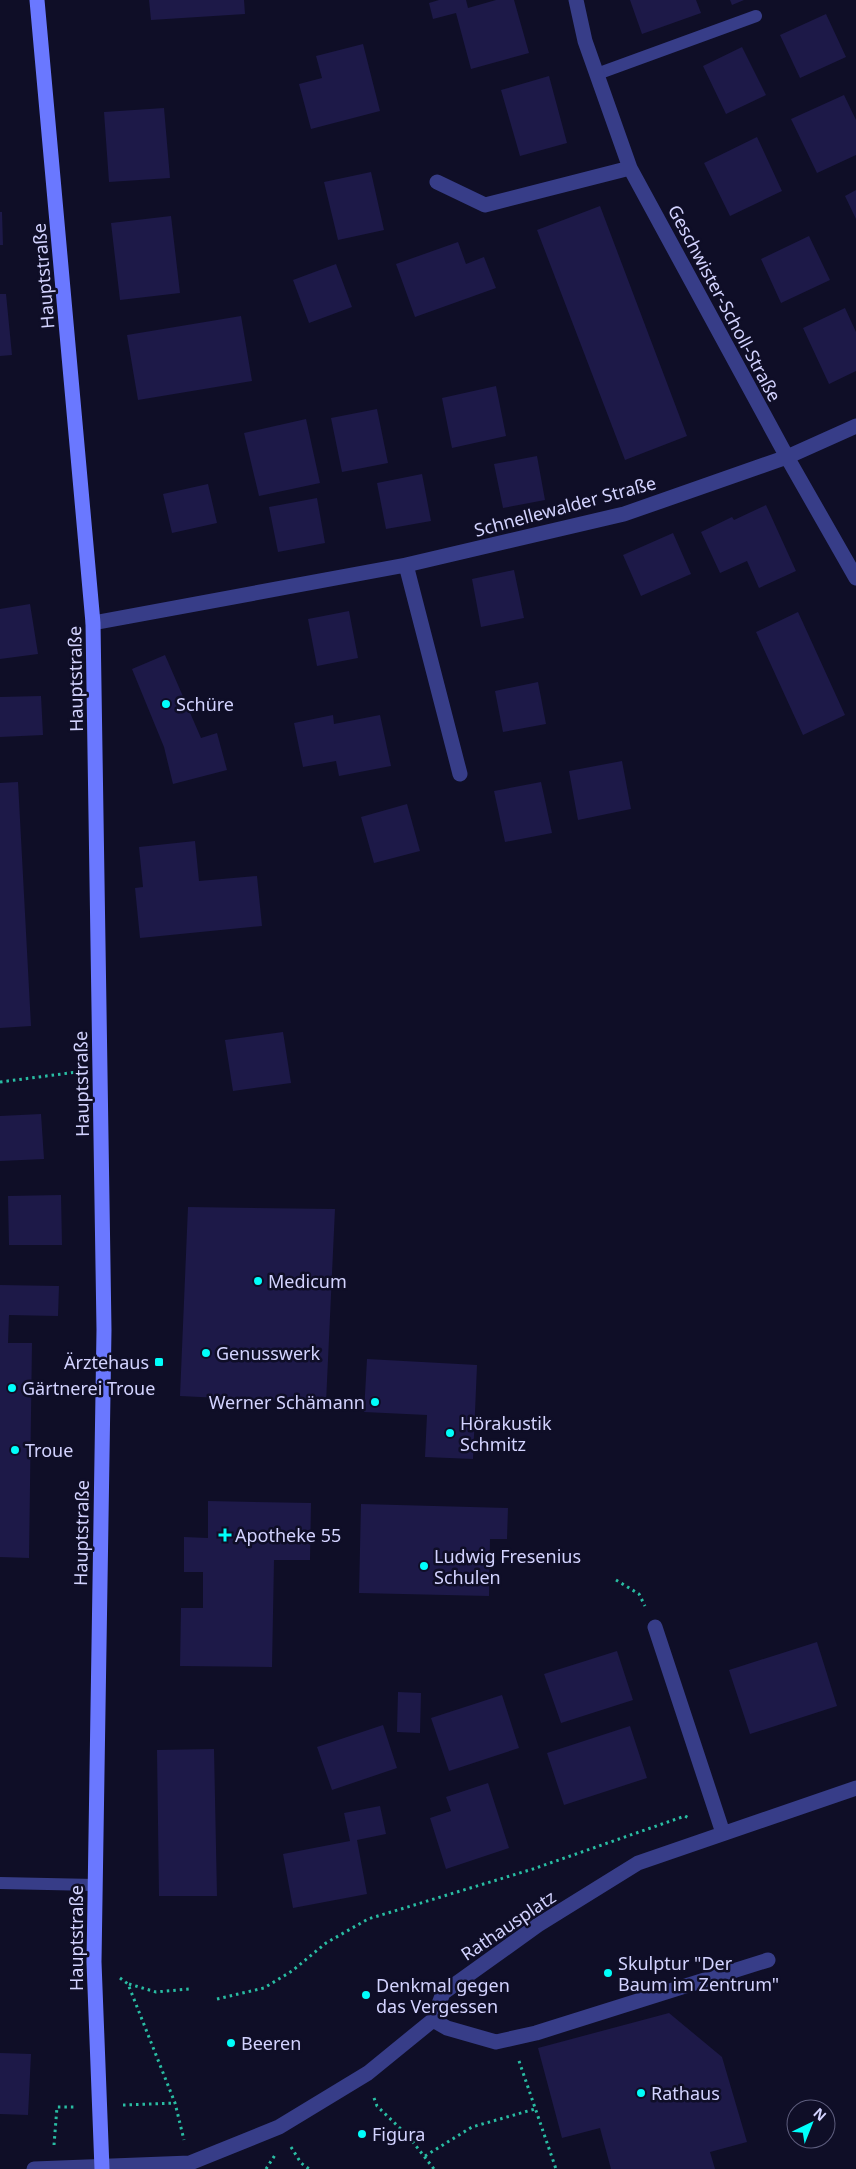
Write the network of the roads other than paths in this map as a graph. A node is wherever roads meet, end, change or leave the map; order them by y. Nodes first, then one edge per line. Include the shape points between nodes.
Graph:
1 (37, 0) edge
2 (576, 0) edge
3 (756, 16) dead end
4 (597, 74) junction
5 (630, 168) junction
6 (438, 182) dead end
7 (856, 426) edge
8 (787, 457) junction
9 (406, 565) junction
10 (856, 578) edge
11 (93, 623) junction
12 (460, 774) dead end
13 (655, 1627) road end
14 (856, 1788) edge
15 (723, 1833) junction
16 (0, 1883) edge
17 (95, 1885) junction
18 (768, 1960) dead end
19 (433, 2020) junction
20 (102, 2168) edge
21 (34, 2169) edge

1 - 11 main road, Hauptstraße
2 - 4 street, Geschwister-Scholl-Straße via 585,41
3 - 4 lane
4 - 5 street, Geschwister-Scholl-Straße
5 - 6 street via 485,205
5 - 8 street, Geschwister-Scholl-Straße
7 - 8 street
8 - 9 street, Schnellewalder Straße via 624,514
8 - 10 street, Geschwister-Scholl-Straße
9 - 11 street, Schnellewalder Straße
9 - 12 street
11 - 17 main road, Hauptstraße via 104,1330
13 - 15 street
14 - 15 street, Rathausplatz
15 - 19 street, Rathausplatz via 638,1863 538,1925 443,1993
16 - 17 lane
17 - 20 main road, Hauptstraße via 94,1962
18 - 19 street via 536,2033 496,2042 447,2028
19 - 20 street via 368,2073 279,2127 190,2163
20 - 21 street

